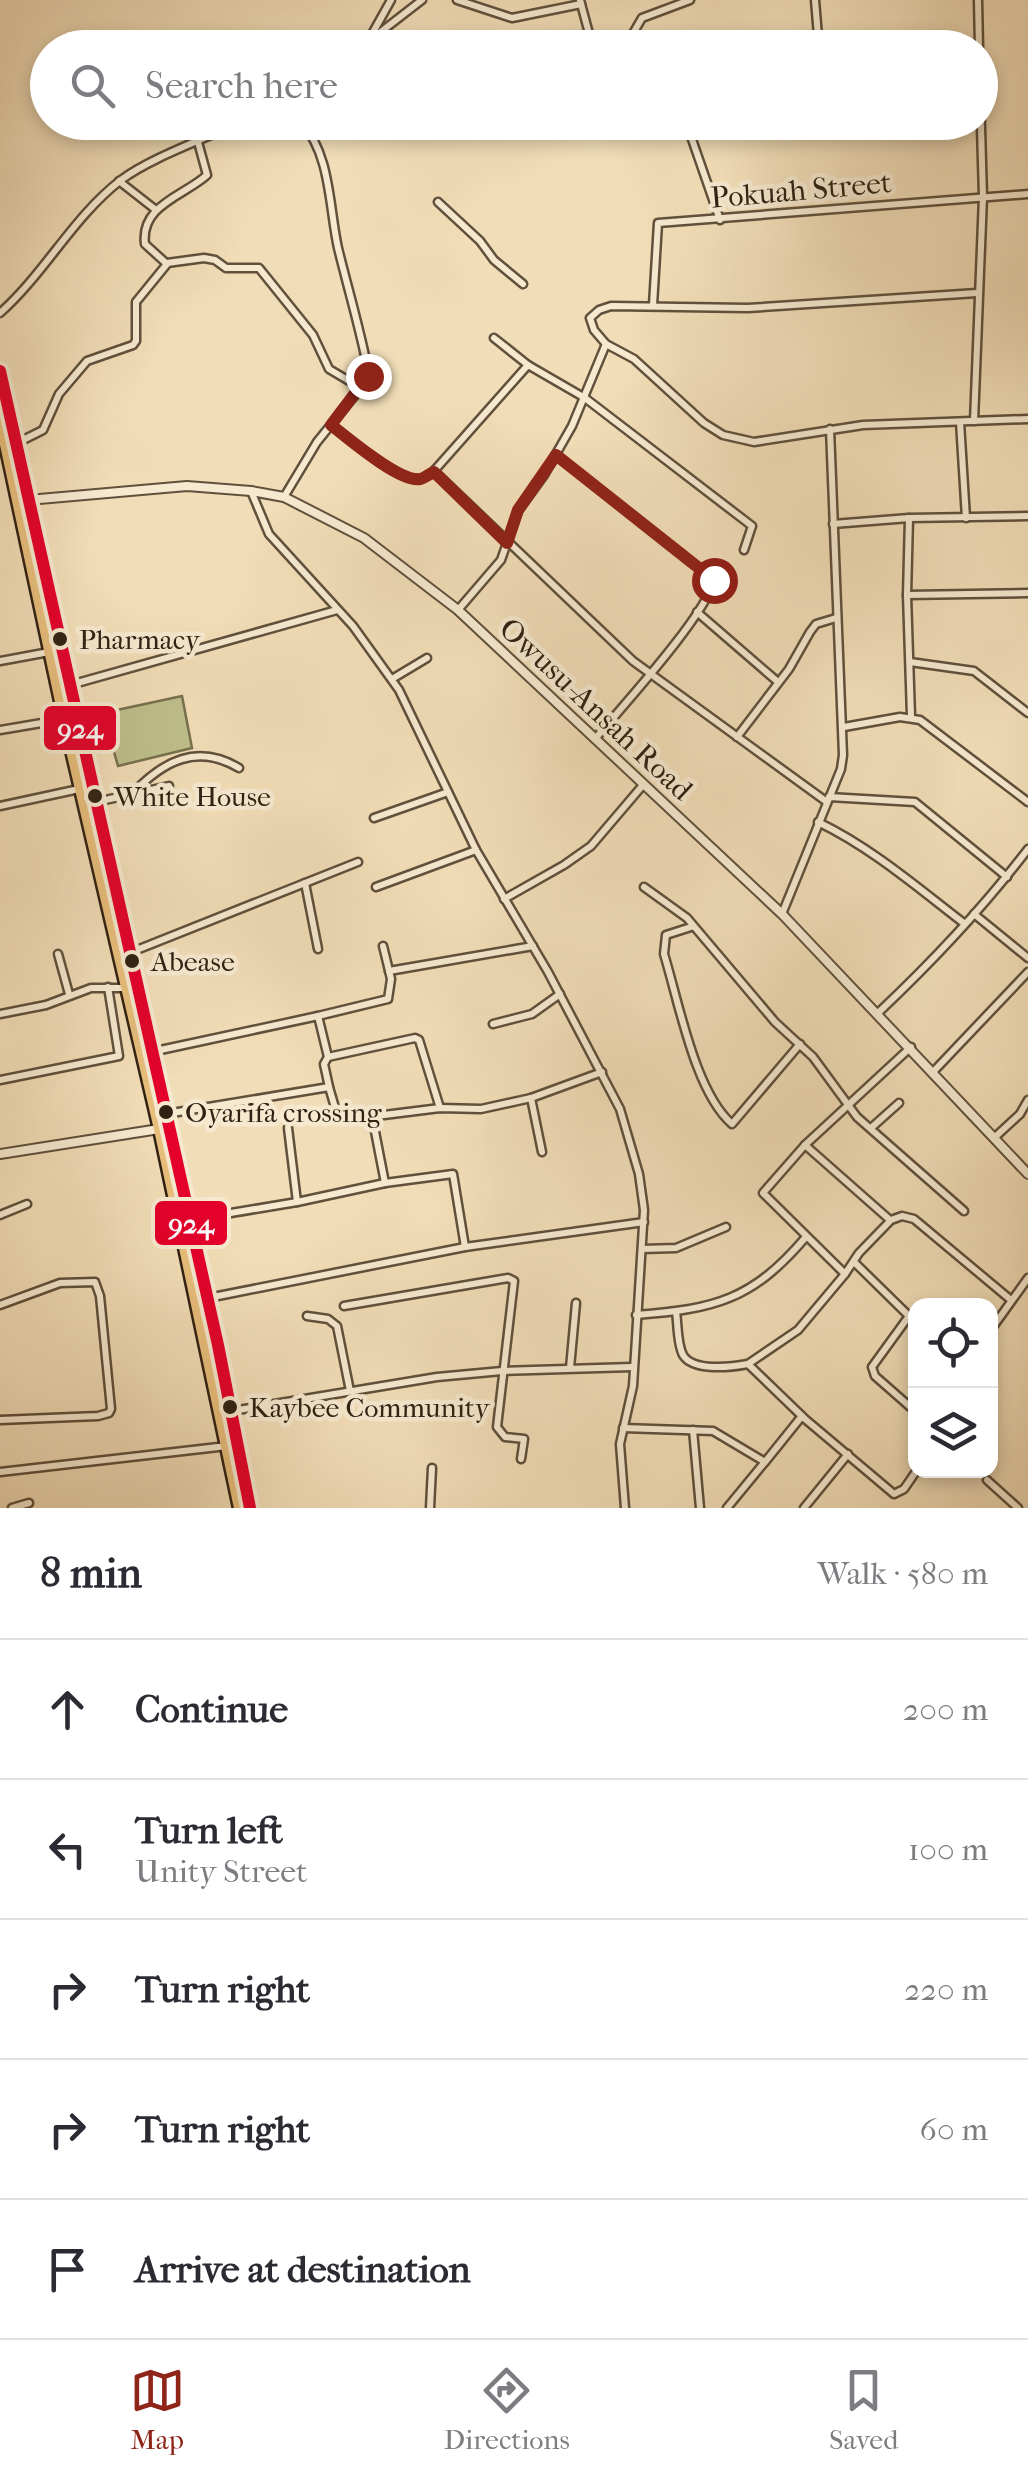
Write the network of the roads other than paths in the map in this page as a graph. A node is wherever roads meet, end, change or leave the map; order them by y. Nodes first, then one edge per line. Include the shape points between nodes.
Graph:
1 (391, 0) edge
2 (422, 0) edge
3 (457, 0) edge
4 (690, 0) edge
5 (815, 0) edge
6 (978, 0) edge
7 (581, 2) edge
8 (375, 30) edge
9 (382, 30) edge
10 (590, 30) edge
11 (635, 30) edge
12 (818, 30) edge
13 (979, 30) edge
14 (202, 140) edge
15 (312, 140) edge
16 (692, 140) edge
17 (981, 140) edge
18 (198, 142) junction
19 (120, 182) junction
20 (1028, 194) edge
21 (983, 198) junction
22 (438, 202) dead end
23 (156, 210) junction
24 (720, 220) junction
25 (167, 263) junction
26 (523, 284) dead end
27 (977, 293) junction
28 (653, 305) junction
29 (0, 313) edge
30 (494, 338) dead end
31 (606, 344) junction
32 (528, 365) junction
33 (0, 371) edge
34 (361, 388) junction
35 (585, 398) junction
36 (1028, 419) edge
37 (0, 421) edge
38 (974, 421) junction
39 (960, 422) junction
40 (331, 425) junction
41 (830, 429) junction
42 (16, 444) junction
43 (556, 455) junction
44 (434, 472) junction
45 (251, 490) junction
46 (284, 497) junction
47 (28, 500) junction
48 (1028, 516) edge
49 (909, 518) junction
50 (966, 518) junction
51 (833, 524) junction
52 (507, 543) junction
53 (744, 550) dead end
54 (1028, 593) edge
55 (907, 595) junction
56 (337, 610) junction
57 (458, 610) junction
58 (696, 612) junction
59 (836, 618) junction
60 (50, 652) junction
61 (427, 658) dead end
62 (0, 661) edge
63 (910, 662) junction
64 (650, 674) junction
65 (392, 679) junction
66 (778, 682) junction
67 (70, 685) junction
68 (1028, 713) edge
69 (911, 716) junction
70 (76, 717) junction
71 (64, 720) junction
72 (844, 727) junction
73 (0, 730) edge
74 (737, 737) junction
75 (594, 740) junction
76 (239, 768) dead end
77 (643, 785) junction
78 (169, 786) dead end
79 (80, 788) junction
80 (448, 792) junction
81 (132, 794) junction
82 (828, 800) junction
83 (1028, 801) edge
84 (94, 802) junction
85 (0, 806) edge
86 (374, 818) dead end
87 (818, 822) junction
88 (1028, 849) edge
89 (476, 850) junction
90 (358, 862) dead end
91 (1007, 877) junction
92 (305, 884) junction
93 (644, 887) dead end
94 (376, 888) dead end
95 (504, 898) junction
96 (782, 914) junction
97 (974, 914) junction
98 (965, 924) junction
99 (691, 927) junction
100 (384, 946) dead end
101 (533, 946) junction
102 (318, 949) dead end
103 (128, 953) junction
104 (58, 954) dead end
105 (1028, 958) edge
106 (389, 971) junction
107 (1028, 972) edge
108 (108, 987) junction
109 (127, 988) junction
110 (68, 994) junction
111 (560, 994) junction
112 (878, 1012) junction
113 (0, 1014) edge
114 (318, 1016) junction
115 (494, 1024) dead end
116 (800, 1044) junction
117 (911, 1047) junction
118 (150, 1052) junction
119 (328, 1057) junction
120 (602, 1072) junction
121 (933, 1072) junction
122 (0, 1080) edge
123 (329, 1088) junction
124 (531, 1098) junction
125 (1028, 1100) edge
126 (899, 1103) dead end
127 (849, 1106) junction
128 (440, 1108) junction
129 (165, 1114) junction
130 (372, 1116) junction
131 (288, 1128) dead end
132 (871, 1128) junction
133 (159, 1129) junction
134 (994, 1138) junction
135 (805, 1145) junction
136 (542, 1152) dead end
137 (0, 1154) edge
138 (1028, 1174) edge
139 (385, 1182) junction
140 (297, 1202) junction
141 (28, 1204) dead end
142 (964, 1212) dead end
143 (0, 1215) edge
144 (891, 1220) junction
145 (188, 1221) junction
146 (644, 1222) junction
147 (726, 1227) dead end
148 (805, 1238) junction
149 (465, 1247) junction
150 (642, 1249) junction
151 (854, 1262) junction
152 (845, 1274) junction
153 (1028, 1278) edge
154 (198, 1287) junction
155 (207, 1299) junction
156 (1011, 1300) junction
157 (576, 1302) dead end
158 (0, 1304) edge
159 (344, 1306) dead end
160 (676, 1312) junction
161 (636, 1315) junction
162 (308, 1316) dead end
163 (998, 1319) edge
164 (748, 1364) junction
165 (632, 1367) junction
166 (570, 1368) junction
167 (502, 1370) junction
168 (350, 1390) junction
169 (908, 1405) edge
170 (232, 1411) junction
171 (802, 1416) junction
172 (0, 1420) edge
173 (623, 1428) junction
174 (693, 1430) junction
175 (227, 1446) junction
176 (848, 1454) junction
177 (521, 1459) dead end
178 (765, 1462) junction
179 (432, 1468) dead end
180 (0, 1472) edge
181 (912, 1478) edge
182 (987, 1480) dead end
183 (29, 1504) dead end
184 (12, 1508) edge
185 (239, 1508) edge
186 (250, 1508) edge
187 (430, 1508) edge
188 (625, 1508) edge
189 (700, 1508) edge
190 (727, 1508) edge
191 (804, 1508) edge
192 (1018, 1508) edge

1 - 8 street
2 - 9 street
3 - 7 street via 512,18
4 - 11 street via 642,18
5 - 12 street
6 - 13 street
7 - 10 street
14 - 18 street
15 - 34 street via 368,370
16 - 24 street
17 - 21 street
18 - 19 street
18 - 23 street via 207,175
19 - 23 street
19 - 29 street
20 - 21 street, Pokuah Street
21 - 24 street, Pokuah Street
21 - 27 street
22 - 26 street
23 - 25 street via 144,242
24 - 28 street, Pokuah Street via 658,224
25 - 34 street via 204,258 226,268 259,268 313,336 329,369
25 - 42 street via 136,302 133,345 87,361 59,394 42,430
27 - 28 street via 748,308
27 - 38 street
28 - 31 street via 593,313 591,325
30 - 32 street
31 - 35 street
31 - 41 street via 634,358 723,435 754,442
32 - 35 street
32 - 44 street
33 - 42 highway
34 - 40 street
35 - 43 street
35 - 53 street via 752,526
36 - 38 street
37 - 60 highway
38 - 39 street
39 - 41 street
39 - 50 street
40 - 44 street via 410,478
40 - 46 street
41 - 51 street
42 - 47 highway
43 - 52 street via 518,510
43 - 58 street via 713,577
44 - 52 street
45 - 46 street, Owusu-Ansah Road
45 - 47 street, Owusu-Ansah Road via 187,486
45 - 56 street via 269,534
46 - 57 street, Owusu-Ansah Road via 364,538
47 - 67 highway
48 - 50 street
49 - 50 street
49 - 51 street
49 - 55 street
51 - 59 street
52 - 57 street
52 - 64 street
54 - 55 street
55 - 63 street
56 - 65 street
56 - 67 street
57 - 75 street, Owusu-Ansah Road
58 - 64 street
58 - 66 street
59 - 66 street via 816,624
59 - 72 street
60 - 62 street
60 - 71 highway
61 - 65 street
63 - 68 street via 974,670
63 - 69 street
64 - 74 street
64 - 75 street
65 - 80 street
66 - 74 street
67 - 70 highway
69 - 72 street
69 - 83 street
70 - 71 street
70 - 84 highway
71 - 73 street
71 - 79 highway
72 - 82 street via 841,769
74 - 82 street
75 - 77 street, Owusu-Ansah Road
76 - 81 street via 216,757 176,760
77 - 95 street via 591,846
77 - 96 street, Owusu-Ansah Road
78 - 81 street
79 - 85 street
79 - 109 highway
80 - 86 street
80 - 89 street
81 - 84 street
82 - 87 street
82 - 91 street via 915,802
84 - 103 highway
87 - 96 street
87 - 98 street via 899,872
88 - 91 street
89 - 94 street
89 - 95 street
90 - 92 street
91 - 97 street
92 - 102 street
92 - 103 street
93 - 99 street
95 - 101 street
96 - 112 street, Owusu-Ansah Road
97 - 98 street
97 - 105 street
98 - 112 street
99 - 116 street
99 - 116 street via 666,935 664,954 718,1112 732,1124
100 - 106 street
101 - 106 street
101 - 111 street
103 - 118 highway
104 - 110 street
106 - 114 street via 388,999
107 - 121 street
108 - 109 street
108 - 110 street
108 - 122 street via 119,1056
109 - 133 highway
110 - 113 street
111 - 115 street via 532,1014
111 - 120 street
112 - 117 street, Owusu-Ansah Road
114 - 118 street
114 - 119 street
116 - 127 street
117 - 121 street, Owusu-Ansah Road
117 - 127 street
118 - 129 highway
119 - 123 street
119 - 128 street via 416,1038
120 - 124 street
120 - 146 street via 633,1153
121 - 134 street, Owusu-Ansah Road
123 - 129 street
123 - 130 street via 341,1116
124 - 128 street via 472,1110
124 - 136 street
125 - 134 street
126 - 132 street
127 - 132 street
127 - 135 street
128 - 130 street
129 - 145 highway
130 - 139 street
131 - 140 street
132 - 142 street
133 - 137 street
133 - 154 highway
134 - 138 street, Owusu-Ansah Road
135 - 144 street
135 - 148 street via 763,1193
139 - 140 street
139 - 149 street via 453,1174
140 - 145 street
141 - 143 street
144 - 151 street
144 - 156 street via 914,1219
145 - 154 highway
146 - 149 street
146 - 150 street
147 - 150 street via 676,1248
148 - 152 street
148 - 160 street via 759,1284 716,1304
149 - 155 street
150 - 161 street
151 - 152 street
151 - 169 street via 908,1312 872,1367
152 - 164 street via 798,1330
153 - 156 street
154 - 155 highway
154 - 175 highway
155 - 170 highway
156 - 163 street
157 - 166 street
158 - 172 street via 60,1283 95,1282 111,1408 98,1416
159 - 167 street via 508,1278 514,1281
160 - 161 street
160 - 164 street via 689,1361
161 - 165 street
162 - 168 street via 336,1326
164 - 171 street
165 - 166 street
165 - 173 street
166 - 167 street
167 - 168 street
167 - 177 street via 497,1427 505,1437 524,1439
168 - 170 street
170 - 186 highway
171 - 176 street
171 - 178 street
173 - 174 street
173 - 188 street
174 - 178 street via 714,1432
174 - 189 street
175 - 180 street
175 - 185 highway
176 - 181 street via 894,1494
176 - 191 street
178 - 190 street
179 - 187 street
182 - 192 street
183 - 184 street

